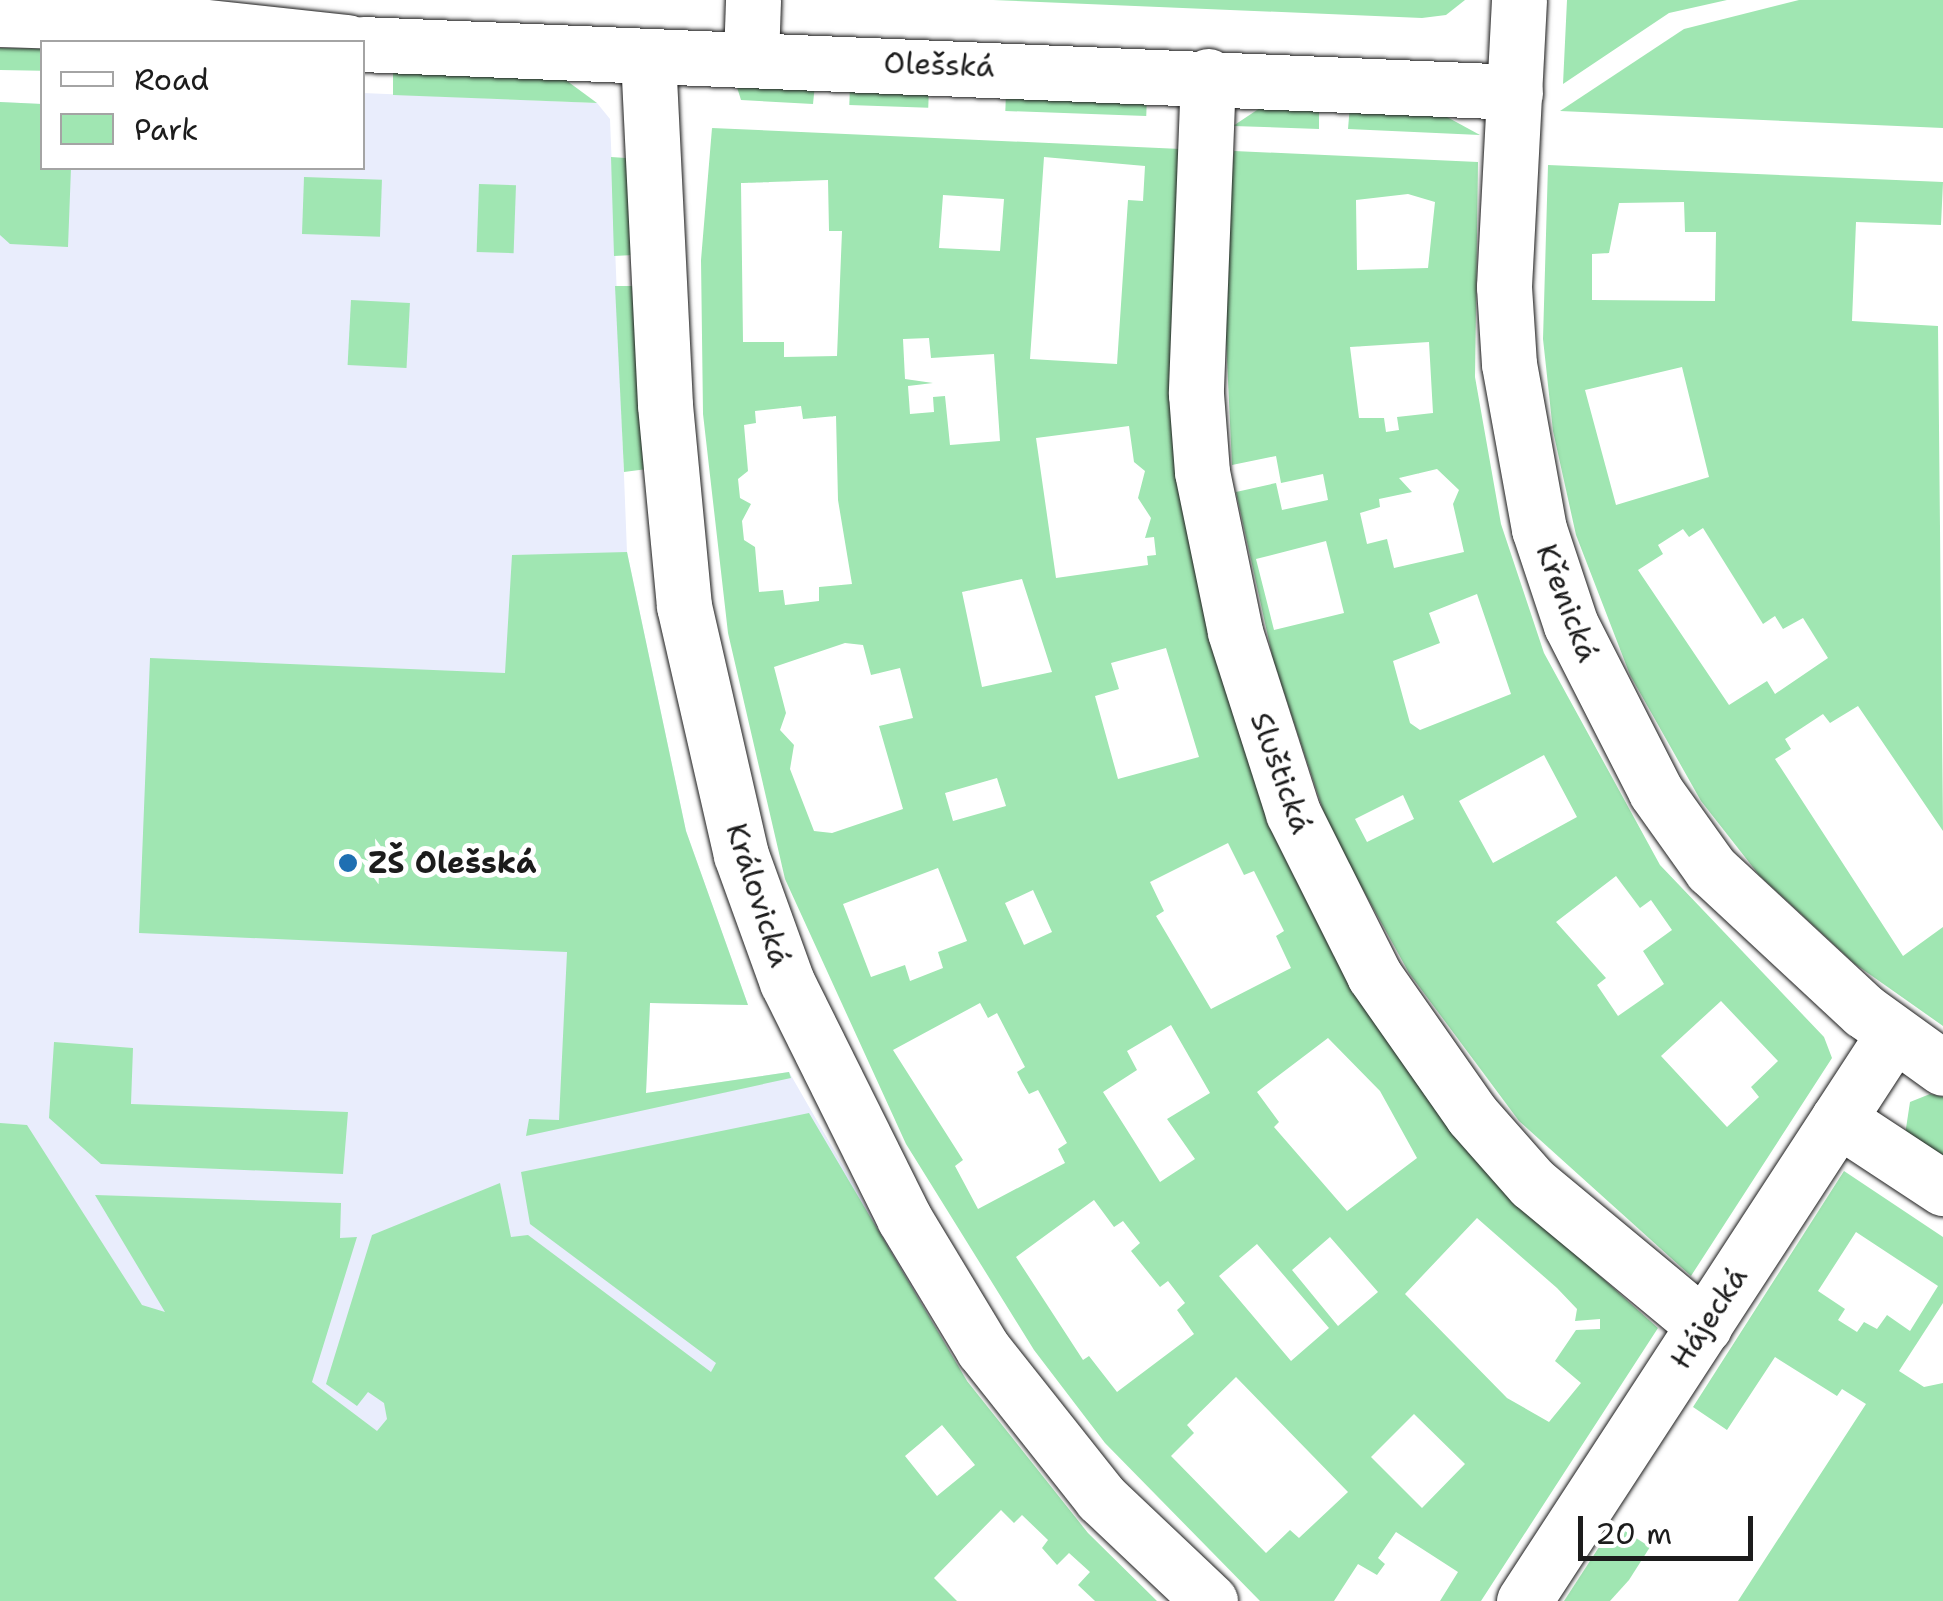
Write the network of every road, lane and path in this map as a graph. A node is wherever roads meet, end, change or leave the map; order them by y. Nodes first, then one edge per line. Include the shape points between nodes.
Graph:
1 (753, 0) edge
2 (1520, 0) edge
3 (0, 18) edge
4 (283, 18) edge
5 (342, 40) edge
6 (365, 44) edge
7 (648, 57) junction
8 (751, 58) junction
9 (1208, 76) junction
10 (1515, 92) junction
11 (1893, 1035) junction
12 (1943, 1068) edge
13 (1838, 1119) junction
14 (1943, 1188) edge
15 (1704, 1326) junction
16 (1210, 1601) edge
17 (1524, 1601) edge

1 - 8 street
2 - 10 street, Křenická
3 - 4 street
4 - 5 street
6 - 7 street, Olešská
7 - 8 street, Olešská
7 - 16 street, Královická via 682,590 741,855 786,982 894,1201 982,1349 1101,1498
8 - 9 street, Olešská
9 - 10 street, Olešská
9 - 15 street, Sluštická via 1196,394 1202,472 1235,632 1293,813 1374,975 1472,1115 1532,1183
10 - 11 street, Křenická via 1504,287 1508,364 1539,528 1572,624 1647,776 1711,870
11 - 12 street, Křenická
11 - 13 street, Hájecká
13 - 14 street
13 - 15 street, Hájecká
15 - 17 street, Hájecká

